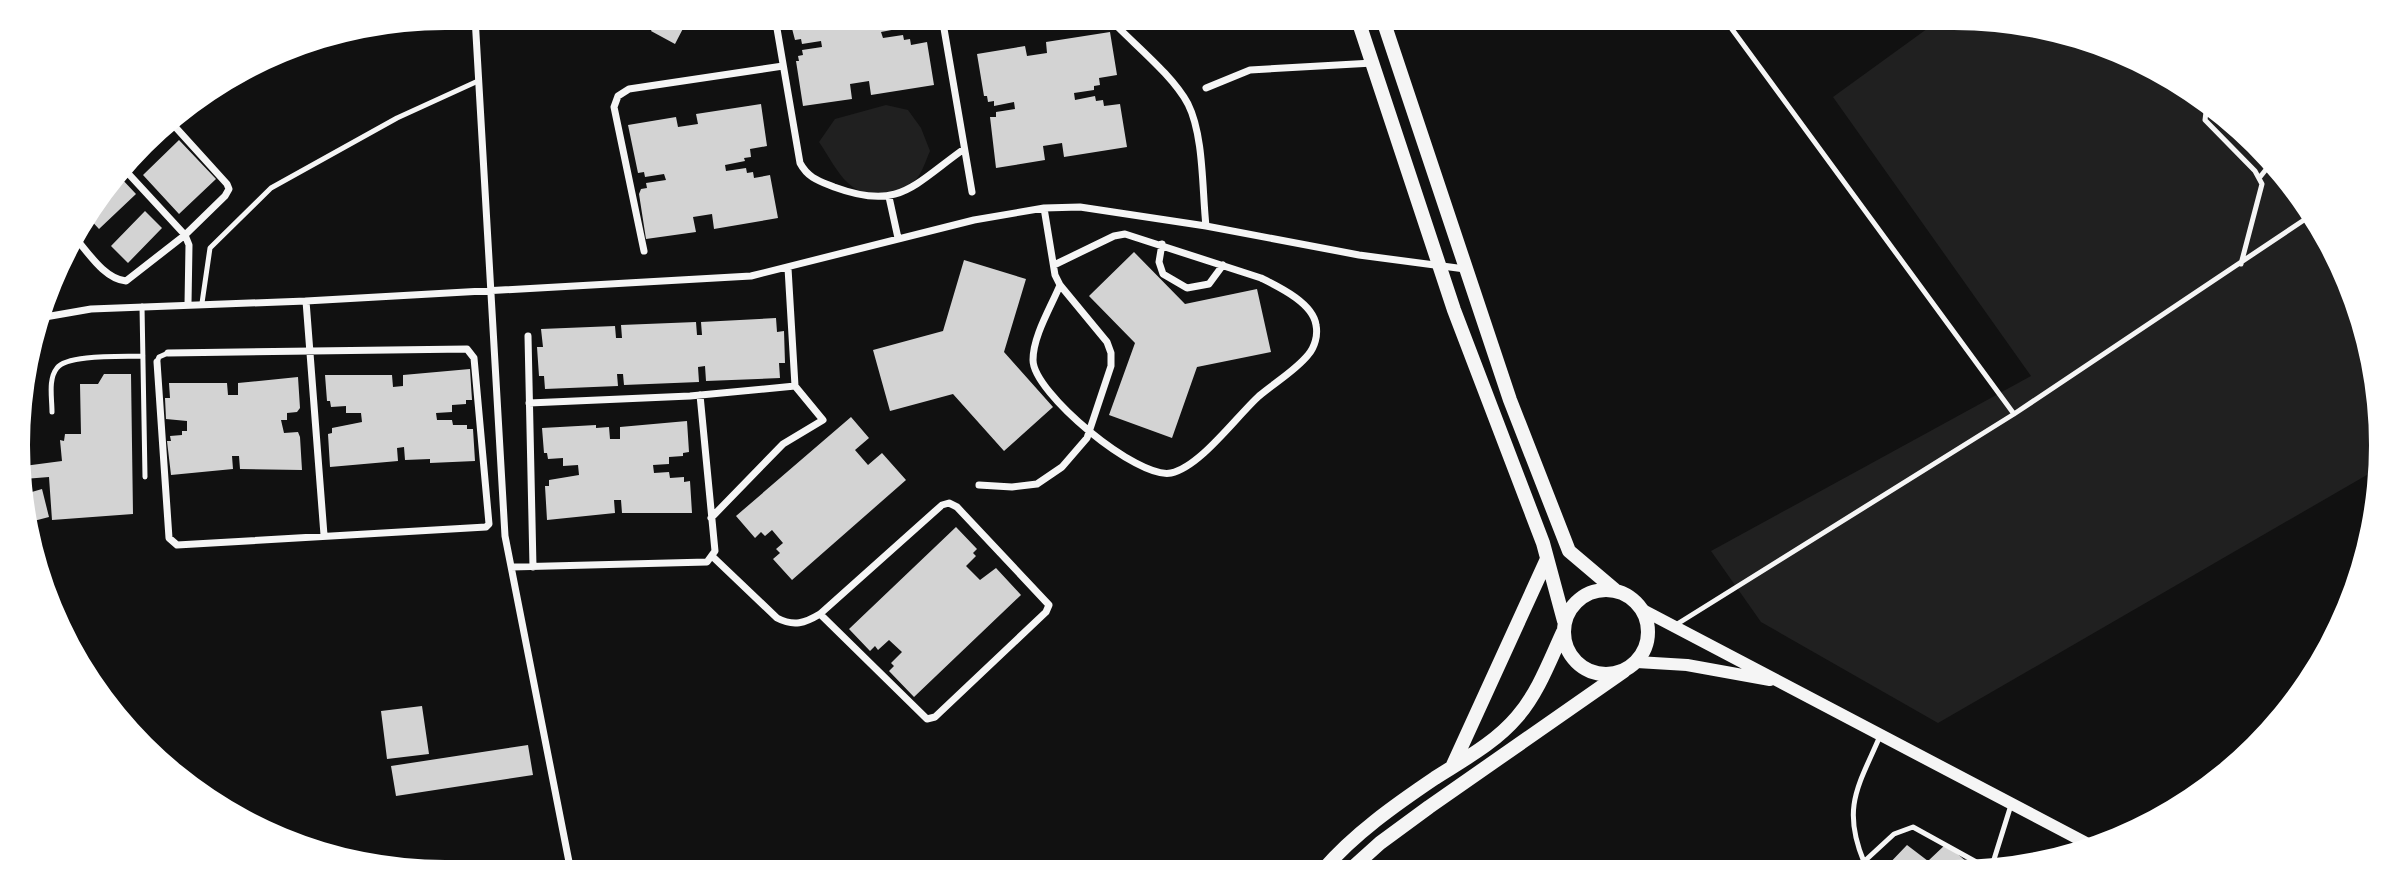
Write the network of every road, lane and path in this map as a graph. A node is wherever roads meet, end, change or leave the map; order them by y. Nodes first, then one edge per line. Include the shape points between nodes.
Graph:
1 (476, 30) edge
2 (777, 30) edge
3 (944, 30) edge
4 (1120, 30) edge
5 (1361, 30) edge
6 (1386, 30) edge
7 (1732, 30) edge
8 (1373, 63) junction
9 (783, 66) junction
10 (478, 81) junction
11 (1206, 88) dead end
12 (2206, 115) edge
13 (176, 129) edge
14 (964, 149) junction
15 (2265, 170) edge
16 (130, 175) edge
17 (2260, 177) junction
18 (972, 192) dead end
19 (889, 197) junction
20 (1044, 208) junction
21 (2304, 221) edge
22 (1206, 226) junction
23 (185, 235) junction
24 (898, 238) junction
25 (81, 244) edge
26 (1162, 244) junction
27 (645, 251) dead end
28 (1438, 264) junction
29 (2241, 264) junction
30 (1054, 265) junction
31 (1223, 265) junction
32 (788, 268) junction
33 (1465, 269) junction
34 (1060, 285) junction
35 (492, 291) junction
36 (306, 301) junction
37 (202, 303) junction
38 (188, 304) junction
39 (142, 306) junction
40 (51, 316) edge
41 (528, 336) dead end
42 (310, 349) junction
43 (168, 353) joint
44 (143, 356) junction
45 (157, 362) joint
46 (794, 386) junction
47 (701, 395) junction
48 (529, 403) junction
49 (52, 412) dead end
50 (2014, 414) junction
51 (1090, 429) junction
52 (145, 477) dead end
53 (979, 485) dead end
54 (710, 518) junction
55 (324, 535) junction
56 (713, 557) junction
57 (1547, 559) junction
58 (512, 567) junction
59 (533, 567) junction
60 (1615, 590) junction
61 (1641, 609) junction
62 (820, 614) junction
63 (1674, 625) junction
64 (1564, 626) junction
65 (1637, 662) junction
66 (1624, 671) junction
67 (1784, 682) junction
68 (1881, 734) junction
69 (1452, 767) junction
70 (2011, 803) junction
71 (2081, 840) edge
72 (1993, 858) edge
73 (1972, 859) edge
74 (569, 860) edge
75 (1333, 860) edge
76 (1361, 860) edge
77 (1863, 860) edge
78 (1866, 860) edge

1 - 10 street
2 - 9 street
3 - 14 street
4 - 22 street via 1187,102 1195,122
5 - 8 main road
6 - 33 main road
7 - 50 lane
8 - 11 street via 1250,70
8 - 28 main road
9 - 19 street via 805,173 859,196
9 - 27 street via 629,89 618,96 614,107
10 - 35 street
10 - 37 lane via 397,118 271,188 210,248
12 - 17 lane via 2205,120
13 - 23 street via 229,189
14 - 18 street
14 - 19 street
15 - 17 lane
16 - 23 street
17 - 29 lane
19 - 24 street
20 - 22 street via 1080,207
20 - 24 street
20 - 30 street
21 - 29 lane
22 - 28 street via 1359,255
23 - 25 street via 126,281 106,273
23 - 38 street
24 - 32 street
26 - 30 street via 1137,236 1114,236
26 - 31 street
26 - 31 street via 1159,262 1163,274 1187,288 1209,284
28 - 33 street
28 - 57 main road
29 - 50 lane
30 - 34 street
31 - 51 street via 1261,278 1307,307 1317,323 1309,355 1182,469 1160,474 1124,459
32 - 35 street via 751,276
32 - 46 street
33 - 60 main road via 1569,551
34 - 51 street via 1111,353
34 - 51 street via 1033,362 1039,380 1055,400
35 - 36 street
35 - 58 street via 505,536
36 - 37 street
36 - 42 street
37 - 38 street
38 - 39 street
39 - 40 street
39 - 44 lane
41 - 48 street
42 - 43 street
42 - 55 street
42 - 55 street via 462,348 472,352 490,522 486,527
43 - 45 lane
44 - 49 lane via 68,360 57,368 51,385
44 - 52 lane
45 - 55 street via 164,493 172,542 182,546
46 - 47 street
46 - 54 street via 823,420 783,444
47 - 48 street
47 - 54 street
48 - 59 street
50 - 63 lane
51 - 53 street via 1062,467 1044,481 1013,487
54 - 56 street
56 - 59 street via 700,564
56 - 62 street via 786,623 804,624
57 - 64 main road
57 - 69 main road
58 - 59 street
58 - 74 street
60 - 61 main road
60 - 64 main road via 1590,593 1578,600
61 - 63 street
61 - 65 main road via 1648,639
62 - 62 street via 927,719 935,717 1049,605 949,503
63 - 67 street
64 - 66 main road via 1572,658 1585,669 1600,674
64 - 69 main road via 1517,717
65 - 66 main road
65 - 67 street via 1687,665
66 - 76 main road
67 - 68 street
68 - 70 street
68 - 77 lane via 1853,801 1853,826
69 - 75 main road via 1359,834
70 - 71 street
70 - 72 lane
73 - 78 lane via 1913,827 1894,834

